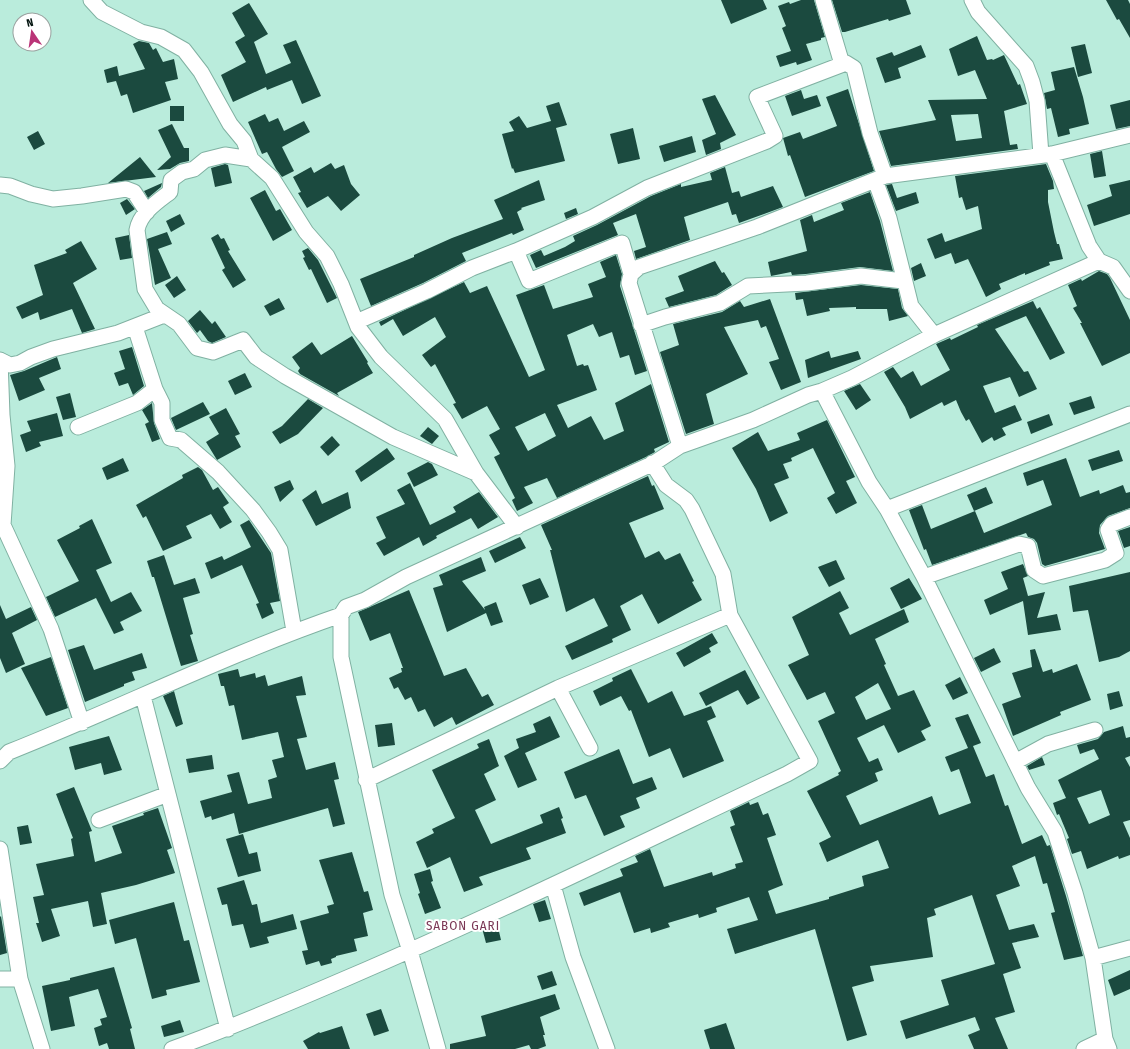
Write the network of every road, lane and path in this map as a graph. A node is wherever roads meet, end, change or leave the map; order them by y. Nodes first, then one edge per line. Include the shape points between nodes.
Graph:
1 (91, 0) edge
2 (823, 0) edge
3 (972, 0) edge
4 (842, 64) junction
5 (1130, 135) edge
6 (1047, 155) junction
7 (250, 159) junction
8 (880, 178) junction
9 (0, 185) edge
10 (147, 212) junction
11 (516, 251) junction
12 (1099, 261) junction
13 (631, 274) junction
14 (904, 281) junction
15 (1130, 291) edge
16 (164, 316) junction
17 (356, 322) junction
18 (641, 325) junction
19 (135, 327) junction
20 (934, 335) junction
21 (0, 360) edge
22 (155, 389) junction
23 (822, 391) junction
24 (1130, 414) edge
25 (78, 427) dead end
26 (680, 446) junction
27 (652, 463) junction
28 (476, 473) junction
29 (887, 509) junction
30 (1130, 517) edge
31 (2, 526) edge
32 (517, 527) junction
33 (924, 577) junction
34 (341, 615) junction
35 (730, 616) junction
36 (294, 631) junction
37 (558, 688) junction
38 (143, 696) junction
39 (82, 723) junction
40 (1096, 730) dead end
41 (590, 748) dead end
42 (3, 757) edge
43 (1015, 762) junction
44 (366, 780) junction
45 (168, 794) junction
46 (99, 820) dead end
47 (0, 849) edge
48 (553, 885) junction
49 (1130, 948) edge
50 (410, 951) junction
51 (1093, 958) junction
52 (0, 979) edge
53 (20, 979) junction
54 (228, 1029) junction
55 (1107, 1044) edge
56 (42, 1049) edge
57 (172, 1049) edge
58 (438, 1049) edge
59 (607, 1049) edge
60 (1084, 1049) edge

1 - 7 street via 102,12 141,32 161,37 184,50 201,72 230,124 244,141
2 - 4 street
3 - 6 street via 978,12 1026,66 1037,101
4 - 8 street via 846,63 854,68
4 - 11 street via 757,97 774,136 767,141 648,188 593,217
5 - 6 street
6 - 8 street
6 - 12 street via 1089,246
7 - 10 street via 225,155 205,160 194,169 182,172 171,180 170,192 152,205
7 - 17 street via 272,178 306,232 327,256
8 - 13 street via 757,227 639,266
8 - 14 street
9 - 10 street via 53,199 126,189 134,192
10 - 16 street via 137,230 145,289
11 - 13 street via 529,281 622,243
11 - 17 street via 472,268
12 - 15 street via 1113,267
12 - 20 street
13 - 18 street via 629,283
14 - 18 street via 861,276 807,283 748,286 720,303
14 - 20 street via 911,306
16 - 19 street
16 - 28 street via 179,324 197,348 213,352 243,340 256,357 285,376 393,437
17 - 28 street via 381,357 445,419
18 - 26 street
19 - 21 street via 53,349 20,363 10,365
19 - 22 street
20 - 23 street
21 - 31 street via 7,466
22 - 25 street via 137,403
22 - 36 street via 162,403 162,420 170,438 181,440 218,472 253,510 280,550
23 - 26 street via 753,420
23 - 29 street via 869,482
24 - 29 street
26 - 27 street
27 - 32 street
27 - 35 street via 666,485 686,500 702,528 723,574
28 - 32 street
29 - 33 street
30 - 33 street via 1112,524 1108,530 1116,553 1105,560 1043,576 1034,570 1028,546 1019,544
31 - 39 street via 51,629
32 - 34 street via 406,577 365,600 346,607
33 - 43 street
34 - 36 street
34 - 44 street via 341,657
35 - 37 street
35 - 48 street via 810,762
36 - 38 street
37 - 41 street
37 - 44 street
38 - 39 street
38 - 45 street
39 - 42 street
40 - 43 street via 1048,744
43 - 51 street via 1055,832
44 - 50 street via 392,895
45 - 46 street
45 - 54 street
47 - 53 street
48 - 50 street
48 - 59 street via 573,957
49 - 51 street
50 - 54 street
50 - 58 street
51 - 55 street
52 - 53 street
53 - 56 street
54 - 57 street
55 - 60 street

